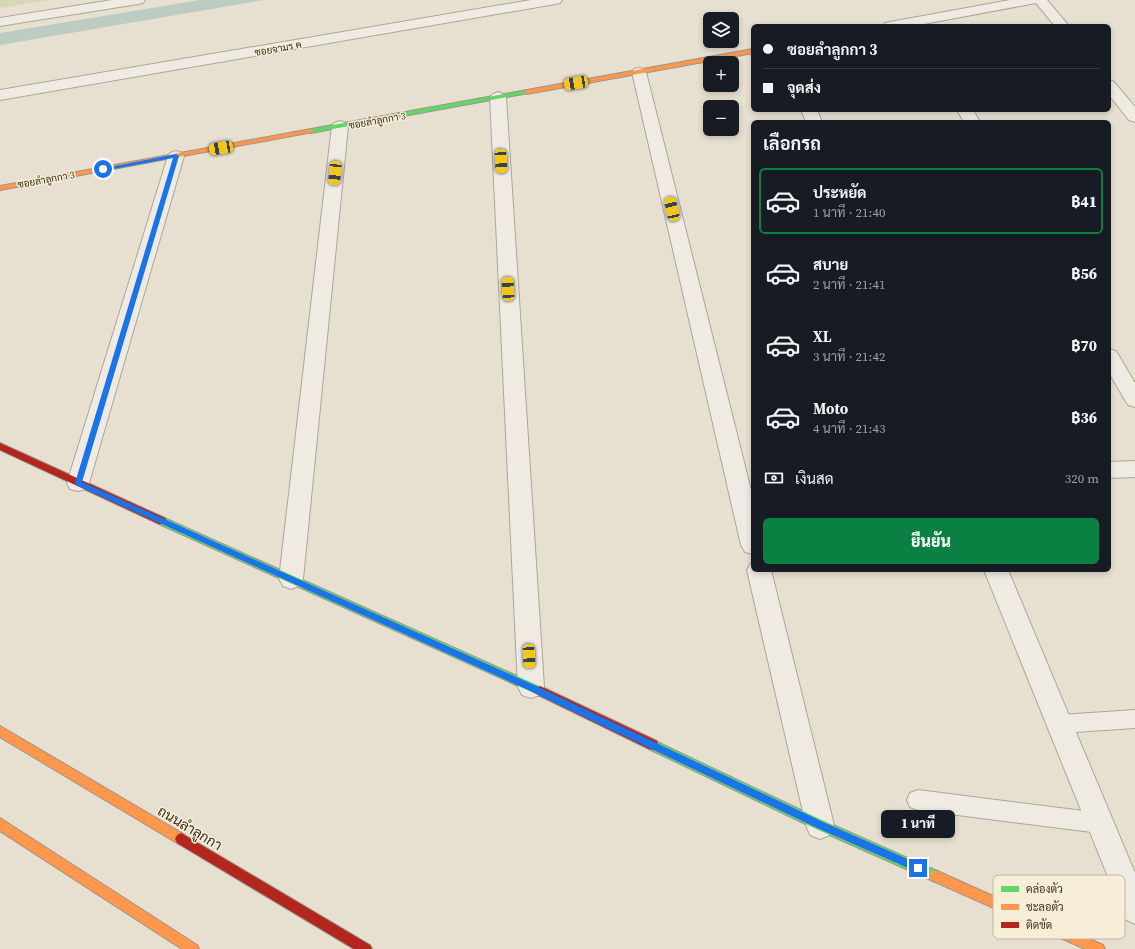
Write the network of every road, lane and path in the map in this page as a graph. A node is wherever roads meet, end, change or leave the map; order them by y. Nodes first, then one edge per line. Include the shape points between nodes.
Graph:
1 (138, 0) edge
2 (555, 0) edge
3 (1033, 0) edge
4 (1040, 0) edge
5 (0, 22) edge
6 (915, 24) edge
7 (1060, 24) edge
8 (751, 51) edge
9 (639, 72) junction
10 (1111, 87) edge
11 (0, 95) edge
12 (498, 98) junction
13 (1135, 117) edge
14 (340, 126) junction
15 (176, 156) junction
16 (0, 188) edge
17 (1111, 359) edge
18 (1135, 400) edge
19 (0, 446) edge
20 (1135, 469) edge
21 (1111, 470) edge
22 (78, 483) junction
23 (751, 537) edge
24 (759, 572) edge
25 (997, 572) edge
26 (291, 579) junction
27 (531, 687) junction
28 (1135, 719) edge
29 (1060, 724) junction
30 (0, 731) edge
31 (918, 800) dead end
32 (1100, 823) junction
33 (0, 824) edge
34 (820, 825) junction
35 (1121, 875) edge
36 (1125, 884) edge
37 (993, 902) edge
38 (1135, 909) edge
39 (1076, 939) edge
40 (193, 949) edge
41 (366, 949) edge
42 (1099, 949) edge

1 - 5 street
2 - 11 street, ซอยจามร ค
3 - 6 street
4 - 7 street
8 - 9 street, ซอยลำลูกกา 3
9 - 12 street, ซอยลำลูกกา 3
9 - 23 street
10 - 13 street
12 - 14 street, ซอยลำลูกกา 3
12 - 27 street
14 - 15 street, ซอยลำลูกกา 3
14 - 26 street
15 - 16 street, ซอยลำลูกกา 3
15 - 22 street
17 - 18 street
19 - 22 street
20 - 21 street
22 - 26 street
24 - 34 street
25 - 29 street
26 - 27 street
27 - 34 street
28 - 29 lane
29 - 32 street
30 - 41 street, ถนนลำลูกกา
31 - 32 lane
32 - 35 street
33 - 40 street
34 - 37 street
36 - 38 street
39 - 42 street

